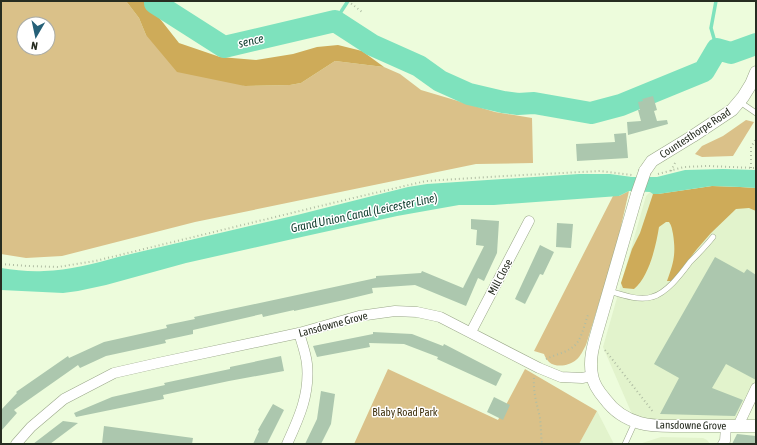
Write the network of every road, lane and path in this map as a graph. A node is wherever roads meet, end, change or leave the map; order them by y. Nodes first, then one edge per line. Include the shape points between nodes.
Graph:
1 (348, 1) edge
2 (362, 12) dead end
3 (756, 72) edge
4 (739, 102) junction
5 (756, 113) edge
6 (756, 139) edge
7 (751, 168) junction
8 (756, 168) edge
9 (645, 173) junction
10 (529, 221) dead end
11 (713, 237) dead end
12 (1, 264) edge
13 (608, 291) junction
14 (471, 332) junction
15 (299, 334) junction
16 (603, 347) dead end
17 (539, 368) junction
18 (592, 376) junction
19 (756, 388) edge
20 (635, 421) junction
21 (664, 426) junction
22 (732, 426) junction
23 (756, 426) edge
24 (16, 444) edge
25 (287, 444) edge
26 (542, 444) edge
27 (625, 444) edge
28 (723, 444) edge

1 - 2 path
3 - 4 street, Countesthorpe Road
4 - 5 lane
4 - 9 street, Countesthorpe Road via 732,110 652,161
6 - 7 path via 751,147
7 - 8 path
7 - 9 path via 684,167 659,174
9 - 12 path via 600,171 426,181 95,262 58,267
9 - 13 street, Countesthorpe Road, bridge
10 - 14 street, Mill Close
11 - 13 lane via 659,294 643,299
13 - 18 street, Countesthorpe Road via 596,332
14 - 15 street, Lansdowne Grove via 440,317 418,312 395,311 359,316
14 - 17 street, Lansdowne Grove
15 - 24 street, Lansdowne Grove via 114,373 64,399 31,427
15 - 25 street via 307,363 307,390 299,418
16 - 21 path
17 - 18 street, Lansdowne Grove via 561,377
17 - 26 path via 533,388
18 - 20 street, Lansdowne Grove via 600,394 609,404 622,415
19 - 22 street
20 - 21 street, Lansdowne Grove
20 - 27 lane
21 - 22 street, Lansdowne Grove
22 - 23 street, Lansdowne Grove
22 - 28 street

